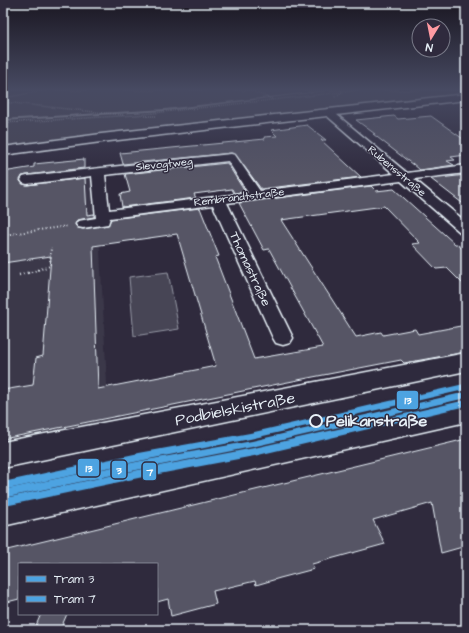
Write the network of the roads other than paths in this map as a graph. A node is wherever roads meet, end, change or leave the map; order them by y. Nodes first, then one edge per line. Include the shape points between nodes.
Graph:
1 (262, 120) edge
2 (337, 120) edge
3 (3, 151) edge
4 (246, 155) dead end
5 (231, 157) junction
6 (466, 169) edge
7 (98, 172) junction
8 (402, 176) junction
9 (27, 180) dead end
10 (256, 195) junction
11 (218, 200) junction
12 (103, 215) junction
13 (83, 224) road end
14 (466, 230) edge
15 (283, 338) dead end
16 (466, 362) edge
17 (466, 411) edge
18 (3, 455) edge
19 (3, 510) edge

1 - 3 street
2 - 8 street, Rubensstraße
4 - 5 street, Slevogtweg
5 - 7 street, Slevogtweg
5 - 10 street
6 - 8 street, Rembrandtstraße
7 - 9 street, Slevogtweg
7 - 12 street
8 - 10 street, Rembrandtstraße
8 - 14 street, Rubensstraße
10 - 11 street, Rembrandtstraße
11 - 12 street, Rembrandtstraße
11 - 15 street, Thomastraße
12 - 13 street, Rembrandtstraße via 103,221
16 - 18 street, Podbielskistraße
17 - 19 street

